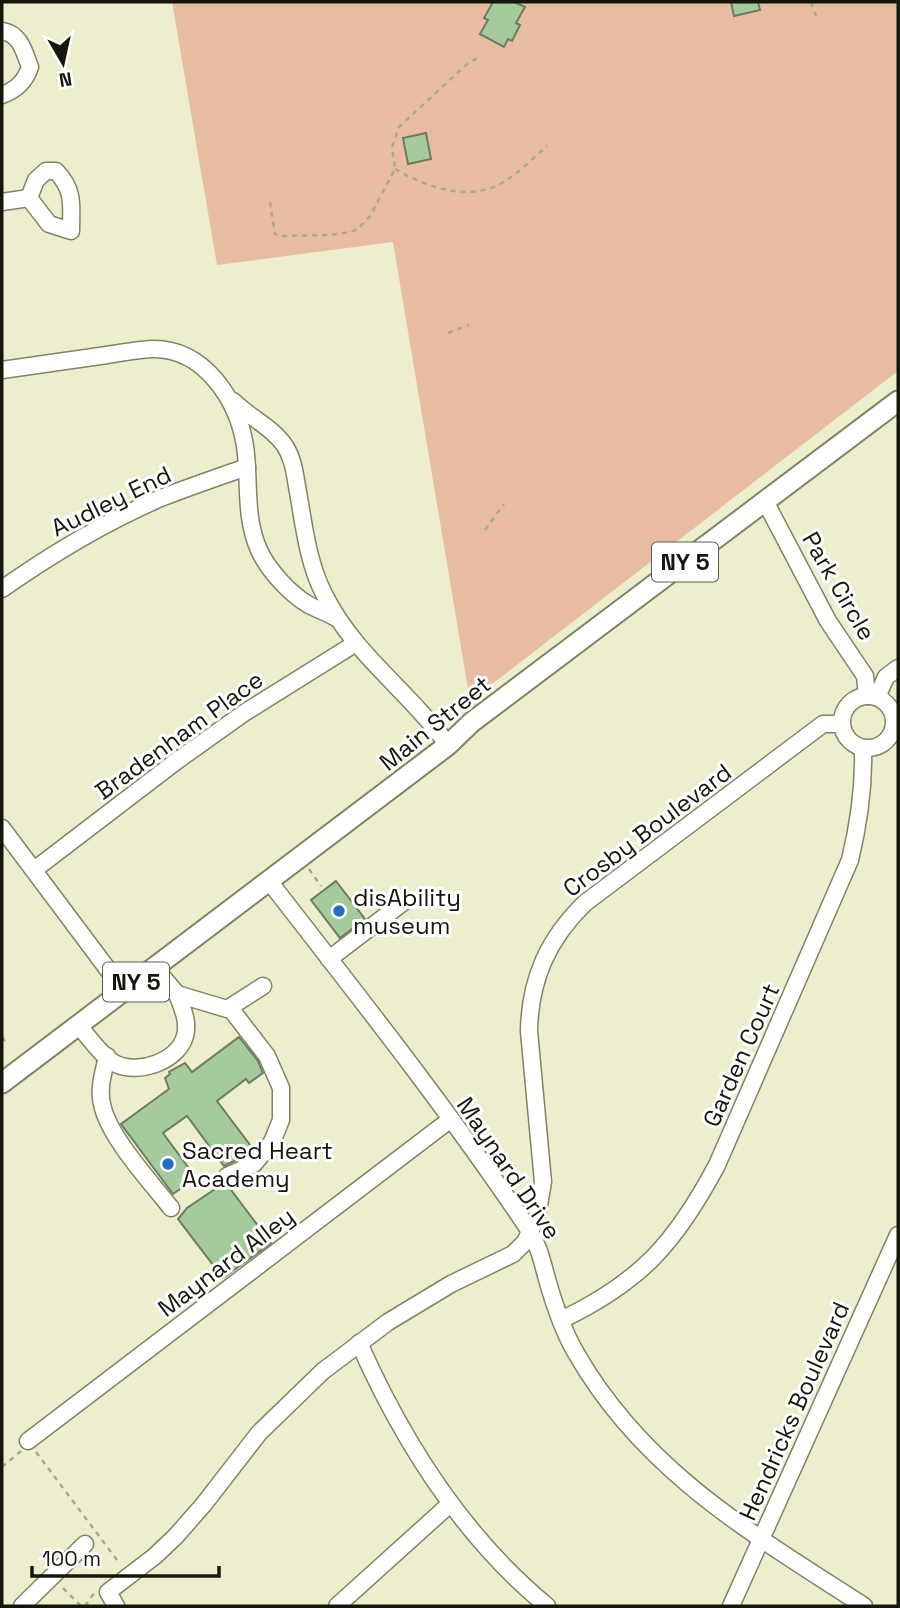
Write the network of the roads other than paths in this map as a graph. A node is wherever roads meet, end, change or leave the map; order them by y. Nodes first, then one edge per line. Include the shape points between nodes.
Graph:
1 (2, 31) edge
2 (2, 96) edge
3 (29, 198) dead end
4 (2, 202) edge
5 (2, 370) edge
6 (226, 394) junction
7 (898, 401) edge
8 (247, 467) junction
9 (765, 501) junction
10 (2, 589) edge
11 (338, 619) junction
12 (356, 643) junction
13 (898, 668) edge
14 (872, 696) junction
15 (841, 724) junction
16 (896, 731) edge
17 (449, 745) junction
18 (863, 748) junction
19 (2, 828) edge
20 (34, 870) junction
21 (269, 881) junction
22 (405, 901) dead end
23 (329, 959) junction
24 (155, 967) junction
25 (263, 986) dead end
26 (124, 991) junction
27 (177, 994) junction
28 (230, 1008) junction
29 (78, 1025) junction
30 (107, 1056) junction
31 (2, 1083) edge
32 (451, 1119) junction
33 (227, 1176) dead end
34 (171, 1208) dead end
35 (530, 1232) junction
36 (898, 1235) edge
37 (561, 1320) junction
38 (359, 1343) junction
39 (24, 1446) road end
40 (450, 1504) junction
41 (761, 1539) junction
42 (85, 1544) dead end
43 (22, 1606) edge
44 (116, 1606) edge
45 (337, 1606) edge
46 (547, 1606) edge
47 (731, 1606) edge
48 (864, 1606) edge

1 - 2 street via 20,41 30,67 26,79
3 - 4 street
5 - 6 street via 154,349 197,363
6 - 8 street via 245,443
6 - 11 street via 275,434 292,458 311,559
7 - 9 main road, Main Street / NY 5
8 - 10 street, Audley End via 133,511
8 - 11 street via 248,509 259,551 296,595
9 - 14 street, Park Circle
9 - 17 main road, Main Street / NY 5 via 472,722
11 - 12 street
12 - 17 street
12 - 20 street, Bradenham Place via 233,721
13 - 14 street
14 - 15 street via 858,697 845,708
14 - 16 street via 889,706
15 - 18 street via 846,737
15 - 35 street, Crosby Boulevard via 823,724 585,903 557,935 539,968 529,1010 543,1182
16 - 18 street via 885,743
17 - 21 main road, Main Street / NY 5
18 - 37 street, Garden Court via 864,773 850,860 717,1165 694,1208 661,1251 618,1289
19 - 20 street
20 - 26 street
21 - 23 street, Maynard Drive
21 - 24 main road, Main Street / NY 5
22 - 23 street
23 - 32 street, Maynard Drive
24 - 26 main road, Main Street / NY 5
24 - 27 street
25 - 28 street
26 - 29 main road, Main Street / NY 5
27 - 28 street
27 - 30 street via 185,1036 169,1057 154,1065 127,1067
28 - 33 street via 267,1056 281,1088 281,1119 272,1142 254,1164
29 - 30 street
29 - 31 main road, Main Street / NY 5
30 - 34 street via 100,1086 106,1116
32 - 35 street, Maynard Drive
32 - 39 street, Maynard Alley
35 - 37 street, Maynard Drive via 543,1256
35 - 38 street, Crosby Boulevard via 513,1254 419,1302
36 - 41 street, Hendricks Boulevard
37 - 41 street, Maynard Drive via 596,1384 644,1443 699,1495
38 - 40 street via 399,1426
38 - 44 street, Crosby Boulevard via 259,1433 176,1536 108,1592
40 - 45 street
40 - 46 street via 500,1562
41 - 47 street, Hendricks Boulevard
41 - 48 street, Maynard Drive
42 - 43 street

